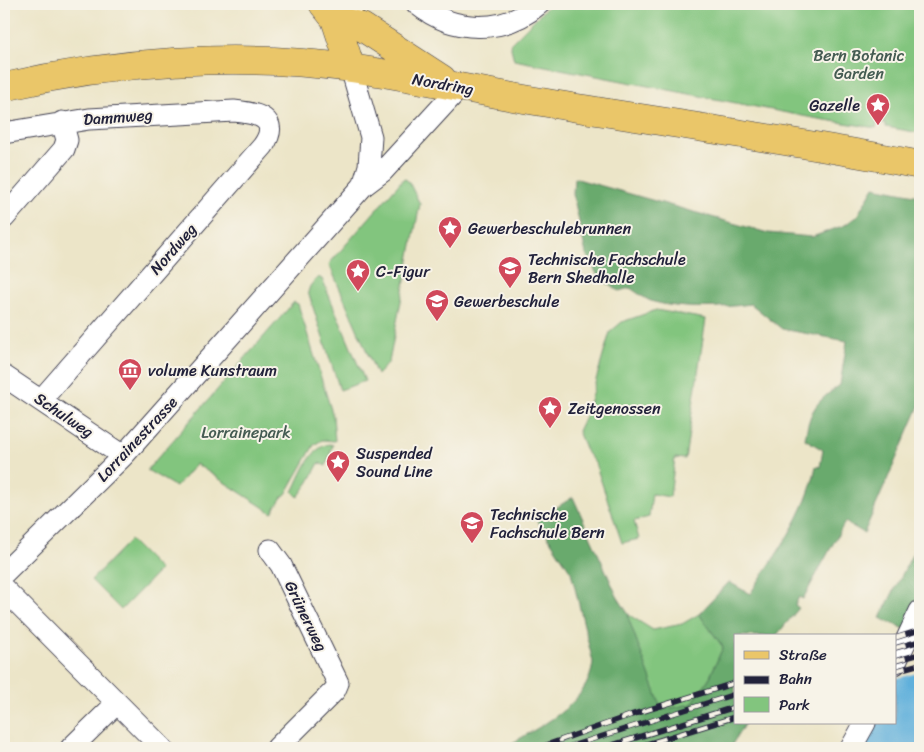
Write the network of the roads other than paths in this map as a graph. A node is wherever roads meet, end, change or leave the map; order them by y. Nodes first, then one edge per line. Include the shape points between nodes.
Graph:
1 (417, 4) edge
2 (539, 4) edge
3 (338, 9) edge
4 (351, 68) junction
5 (456, 85) junction
6 (4, 86) edge
7 (234, 111) joint
8 (62, 122) junction
9 (4, 133) edge
10 (920, 165) edge
11 (363, 186) junction
12 (4, 218) edge
13 (4, 376) edge
14 (41, 400) junction
15 (122, 456) junction
16 (270, 550) dead end
17 (4, 573) edge
18 (4, 589) edge
19 (920, 611) edge
20 (896, 662) edge
21 (117, 703) junction
22 (864, 724) edge
23 (71, 748) edge
24 (162, 748) edge
25 (277, 748) edge
26 (851, 748) edge

1 - 2 street via 435,17 462,26 506,24
3 - 4 main road
3 - 5 main road
4 - 5 main road, Nordring
4 - 6 main road, Nordring via 291,62 178,63 75,71
4 - 11 street, Lorrainestrasse via 371,136 369,166
5 - 10 main road, Nordring via 521,99
5 - 11 street, Lorrainestrasse via 383,171
7 - 8 street, Dammweg
7 - 14 street, Nordweg via 255,112 262,116 269,125 266,141
8 - 9 street, Dammweg
8 - 12 street via 67,140 64,149
11 - 15 street, Lorrainestrasse
13 - 14 street, Schulweg
14 - 15 street, Schulweg
15 - 17 street, Lorrainestrasse
16 - 25 street, Grünerweg via 281,565 338,685
18 - 21 street
19 - 20 street
21 - 23 street
21 - 24 street
22 - 26 street

